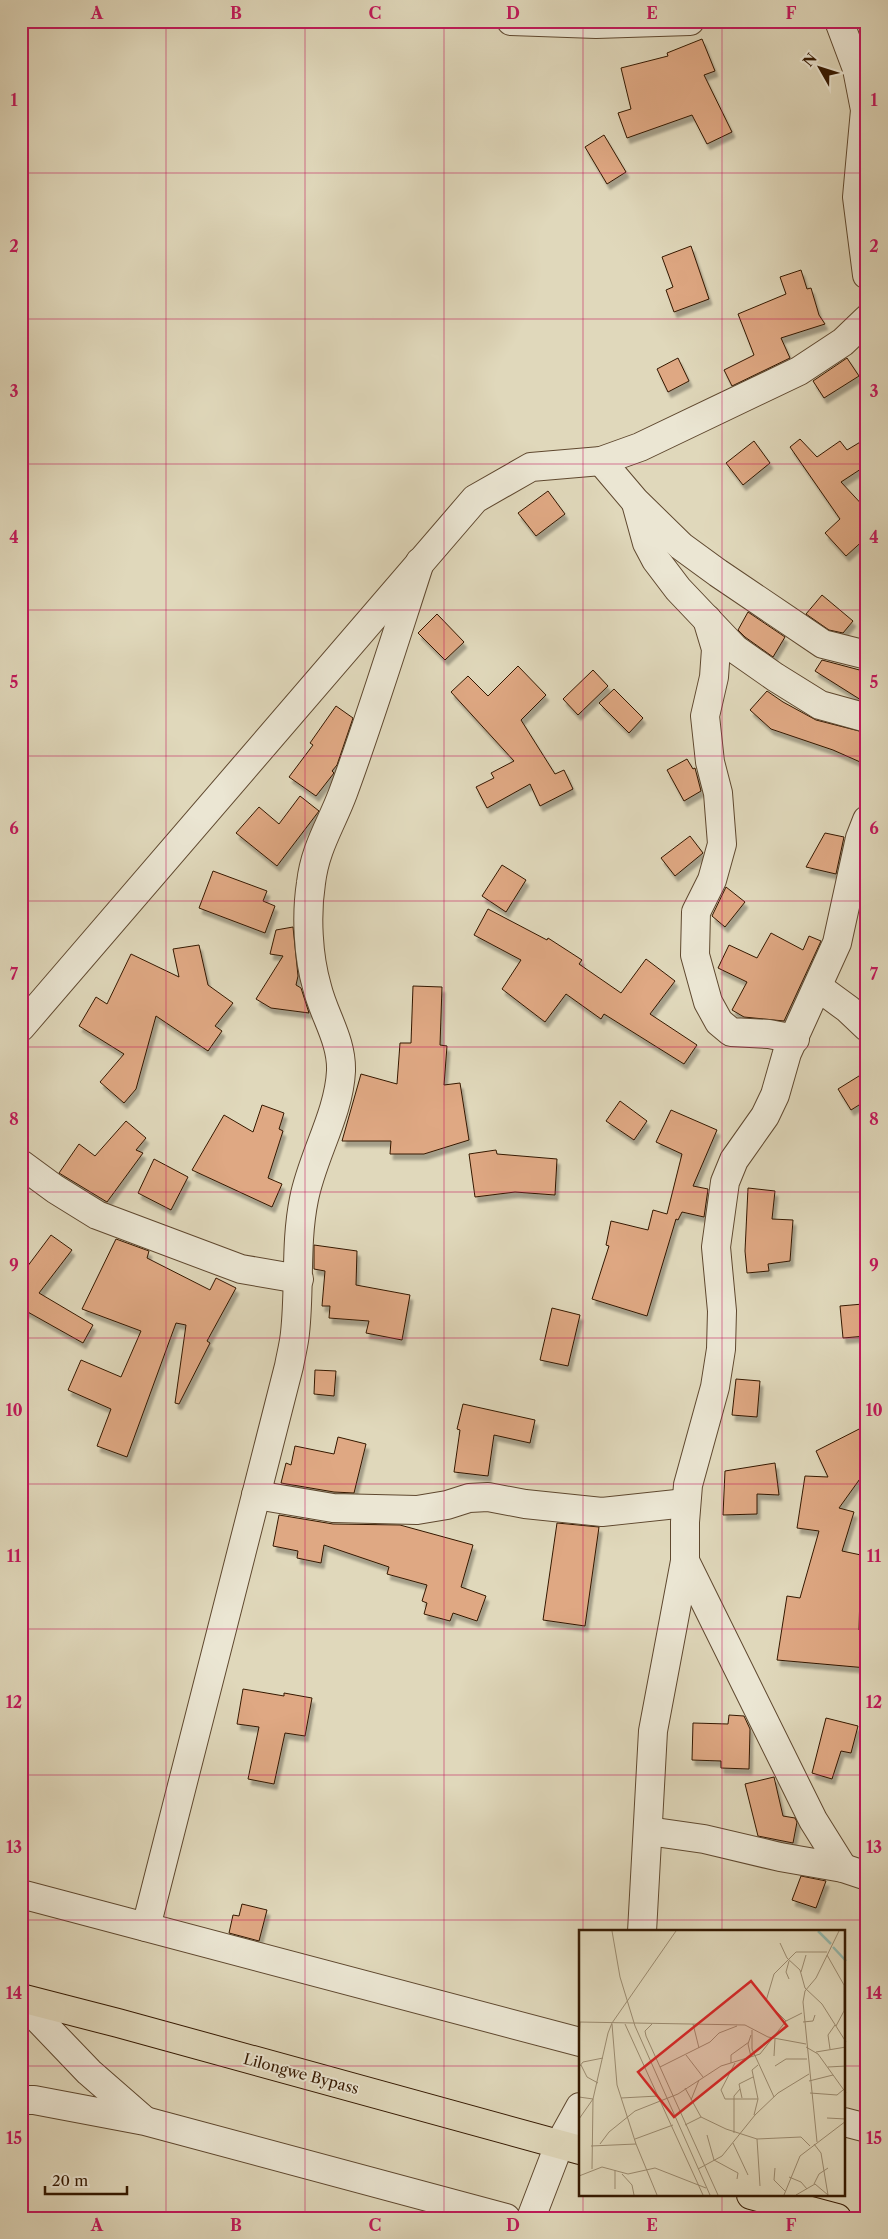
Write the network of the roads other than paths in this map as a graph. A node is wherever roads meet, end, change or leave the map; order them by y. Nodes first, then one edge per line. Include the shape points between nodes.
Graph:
1 (512, 21) edge
2 (690, 21) edge
3 (839, 21) edge
4 (867, 276) edge
5 (867, 319) edge
6 (601, 461) junction
7 (635, 501) junction
8 (420, 562) junction
9 (707, 619) junction
10 (867, 655) edge
11 (867, 718) edge
12 (867, 820) edge
13 (818, 987) junction
14 (21, 1027) edge
15 (867, 1027) edge
16 (795, 1039) junction
17 (21, 1164) edge
18 (298, 1279) junction
19 (256, 1494) junction
20 (686, 1503) junction
21 (685, 1561) junction
22 (648, 1831) junction
23 (855, 1872) edge
24 (21, 1894) edge
25 (146, 1927) junction
26 (642, 1930) edge
27 (21, 2000) edge
28 (579, 2042) edge
29 (21, 2100) edge
30 (579, 2111) edge
31 (146, 2121) junction
32 (846, 2123) edge
33 (867, 2128) edge
34 (570, 2148) edge
35 (755, 2196) edge
36 (506, 2218) edge
37 (531, 2218) edge
38 (837, 2218) edge

1 - 2 street via 596,24
3 - 4 street via 857,69 865,110 857,197
5 - 6 street via 843,342 799,371 640,447
6 - 7 street
6 - 8 street via 531,467 475,499
7 - 9 street via 647,543 656,560
7 - 10 street via 681,546 823,644
8 - 14 street
8 - 18 street via 342,795 319,846 311,883 311,950 317,987 335,1031 341,1071 338,1091 304,1199
9 - 11 street via 735,649 820,705
9 - 16 street via 716,649 714,677 705,716 710,762 718,793 722,844 712,880 696,912 695,955 708,1002 719,1022 731,1032
12 - 13 street via 860,838 837,943
13 - 15 street
13 - 16 street
16 - 20 street via 765,1116 734,1160 725,1182 716,1247 722,1311 721,1349 715,1387
17 - 18 street via 97,1214 241,1269
18 - 19 street via 295,1334
19 - 20 street via 333,1508 417,1510 488,1497 602,1512
19 - 25 street
20 - 21 street
21 - 22 street via 653,1731
21 - 23 street via 813,1820
22 - 23 street via 704,1839
22 - 26 street
24 - 25 street
25 - 28 street
27 - 31 street via 89,2072
27 - 34 main road, Lilongwe Bypass via 118,2023
29 - 31 street
30 - 34 street
31 - 36 street
32 - 33 street
34 - 37 street
35 - 38 main road

